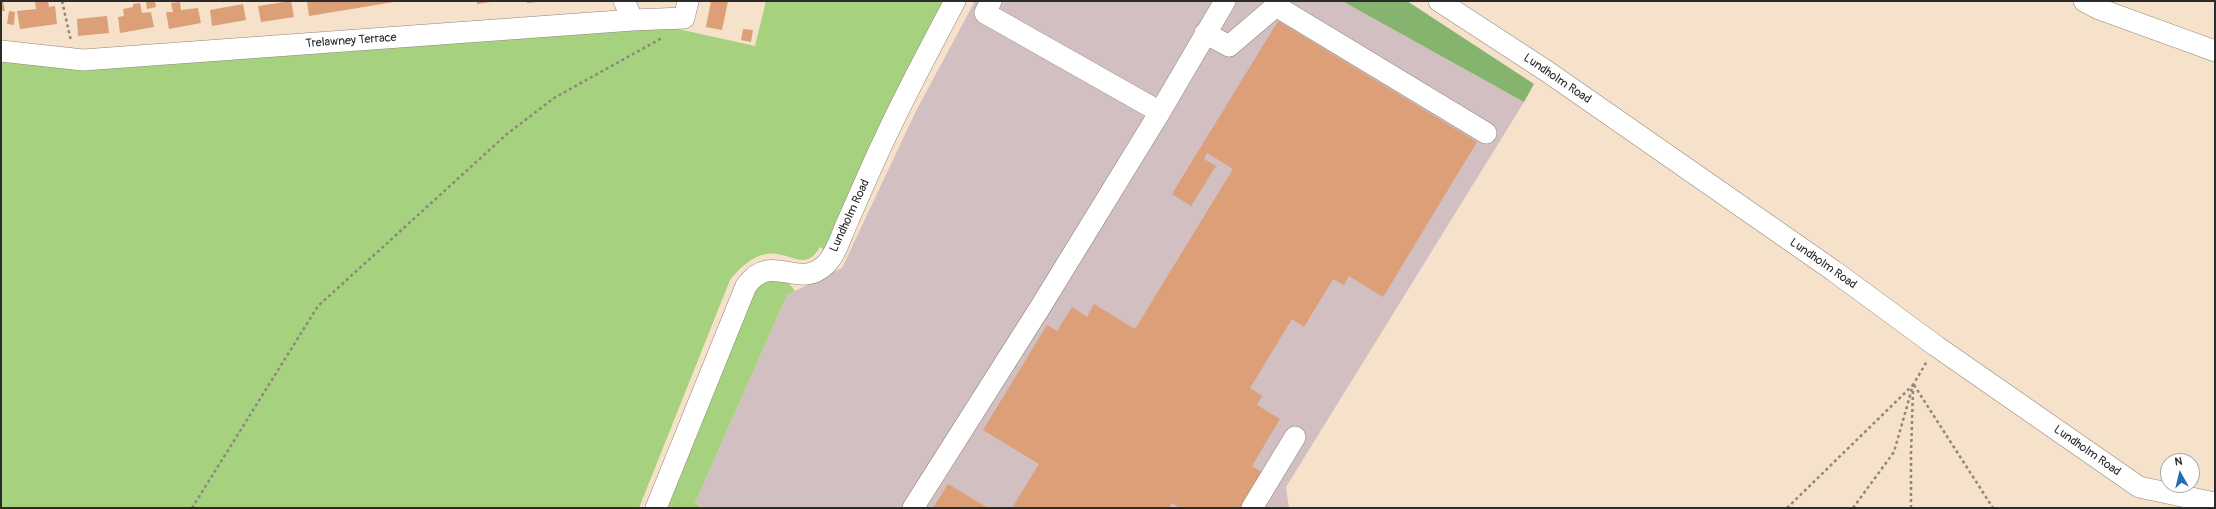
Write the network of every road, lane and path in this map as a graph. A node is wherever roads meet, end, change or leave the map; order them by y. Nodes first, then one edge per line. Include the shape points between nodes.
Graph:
1 (62, 1) edge
2 (624, 1) edge
3 (688, 1) edge
4 (954, 1) edge
5 (991, 1) edge
6 (1225, 1) edge
7 (1439, 1) edge
8 (2084, 1) edge
9 (633, 20) junction
10 (1205, 33) junction
11 (664, 36) dead end
12 (1, 51) edge
13 (2215, 51) edge
14 (74, 59) junction
15 (1160, 112) junction
16 (1486, 133) dead end
17 (1936, 346) junction
18 (1914, 385) junction
19 (1295, 437) dead end
20 (2215, 502) edge
21 (192, 508) edge
22 (656, 508) edge
23 (913, 508) edge
24 (1252, 508) edge
25 (1787, 508) edge
26 (1853, 508) edge
27 (1911, 508) edge
28 (1993, 508) edge

1 - 14 path
2 - 9 street
3 - 9 street, Trelawney Terrace via 684,18
4 - 22 street, Lundholm Road via 886,136 826,264 820,270 800,276 768,270 752,278 746,286
5 - 15 street via 985,13
6 - 10 street
7 - 17 street, Lundholm Road via 1548,72 1834,271
8 - 13 street via 2099,9
9 - 14 street, Trelawney Terrace via 118,58
10 - 15 street
10 - 16 street via 1229,46 1276,6
11 - 21 path via 554,98 507,134 318,306
12 - 14 street, Trelawney Terrace
15 - 23 street
17 - 18 path
17 - 20 street, Lundholm Road via 2139,487
18 - 25 path
18 - 26 path via 1894,452
18 - 27 path
18 - 28 path
19 - 24 street

